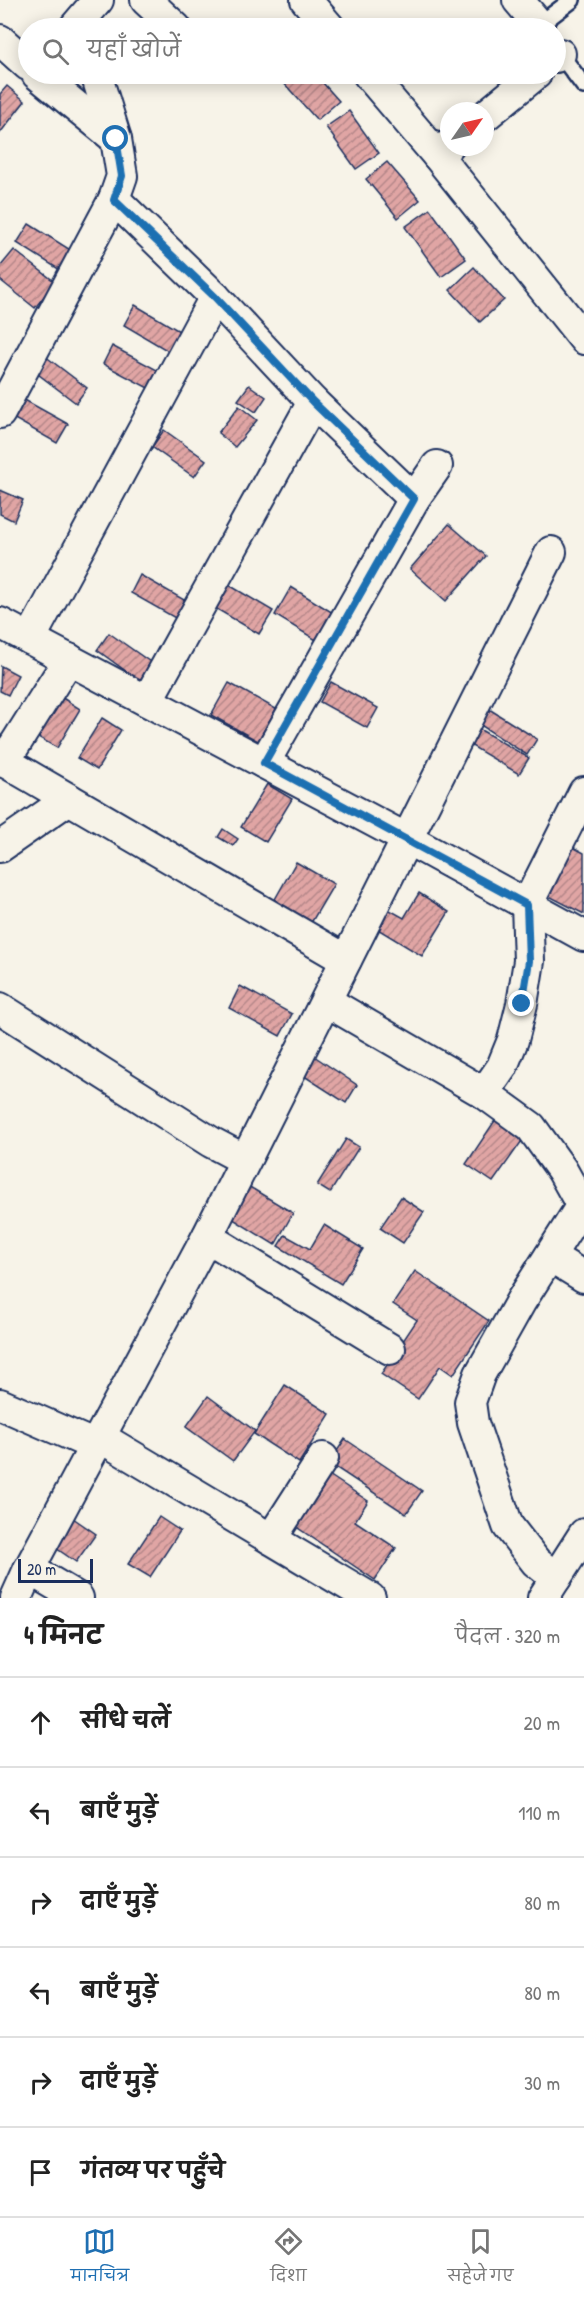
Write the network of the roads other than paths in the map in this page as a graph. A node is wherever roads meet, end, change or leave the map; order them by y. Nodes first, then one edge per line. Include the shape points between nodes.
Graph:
1 (99, 0) edge
2 (146, 0) edge
3 (306, 0) edge
4 (518, 0) edge
5 (572, 0) edge
6 (83, 18) edge
7 (165, 18) edge
8 (321, 18) edge
9 (531, 18) edge
10 (563, 18) edge
11 (0, 39) edge
12 (18, 56) edge
13 (566, 63) edge
14 (50, 84) edge
15 (99, 84) edge
16 (378, 84) edge
17 (524, 84) edge
18 (584, 86) edge
19 (494, 109) edge
20 (116, 139) junction
21 (440, 147) edge
22 (447, 156) edge
23 (114, 200) junction
24 (215, 297) junction
25 (584, 339) edge
26 (313, 402) junction
27 (0, 413) edge
28 (437, 466) dead end
29 (414, 499) junction
30 (551, 552) dead end
31 (0, 623) edge
32 (30, 639) junction
33 (69, 659) junction
34 (147, 701) junction
35 (2, 761) edge
36 (264, 763) junction
37 (584, 793) edge
38 (69, 799) junction
39 (407, 839) junction
40 (0, 846) edge
41 (527, 905) junction
42 (584, 936) edge
43 (346, 960) junction
44 (326, 1001) junction
45 (0, 1008) edge
46 (484, 1093) junction
47 (245, 1160) junction
48 (583, 1204) edge
49 (207, 1237) junction
50 (550, 1256) junction
51 (584, 1277) edge
52 (390, 1349) dead end
53 (0, 1404) edge
54 (98, 1442) junction
55 (323, 1458) dead end
56 (584, 1534) edge
57 (271, 1539) junction
58 (29, 1569) junction
59 (549, 1588) edge
60 (16, 1598) edge
61 (78, 1598) edge
62 (370, 1598) edge

1 - 6 street
2 - 7 street
3 - 8 street
4 - 9 street
5 - 10 lane
11 - 12 street
13 - 18 lane
14 - 20 street
15 - 20 street
16 - 21 street
17 - 19 street
20 - 23 street via 122,176
22 - 25 street
23 - 24 street
23 - 27 street
24 - 26 street
24 - 32 street
26 - 29 street
26 - 34 street
28 - 29 street
29 - 36 street
30 - 39 street
31 - 32 street
32 - 33 street
33 - 34 street
33 - 35 street
34 - 36 street
35 - 38 street
36 - 39 street
37 - 41 street
38 - 40 street
38 - 43 street
39 - 41 street
39 - 43 street
41 - 42 street
41 - 46 street via 529,961 522,1004 502,1066
43 - 44 street
44 - 46 street
44 - 47 street
45 - 47 street
46 - 48 street via 531,1127
47 - 49 street
48 - 50 street
49 - 52 street
49 - 54 street
50 - 51 street
50 - 59 street via 480,1374 470,1402 473,1423 508,1526 536,1562
53 - 54 street
54 - 57 street
54 - 58 street
55 - 57 street
56 - 59 street
57 - 62 street
58 - 60 street
58 - 61 street

